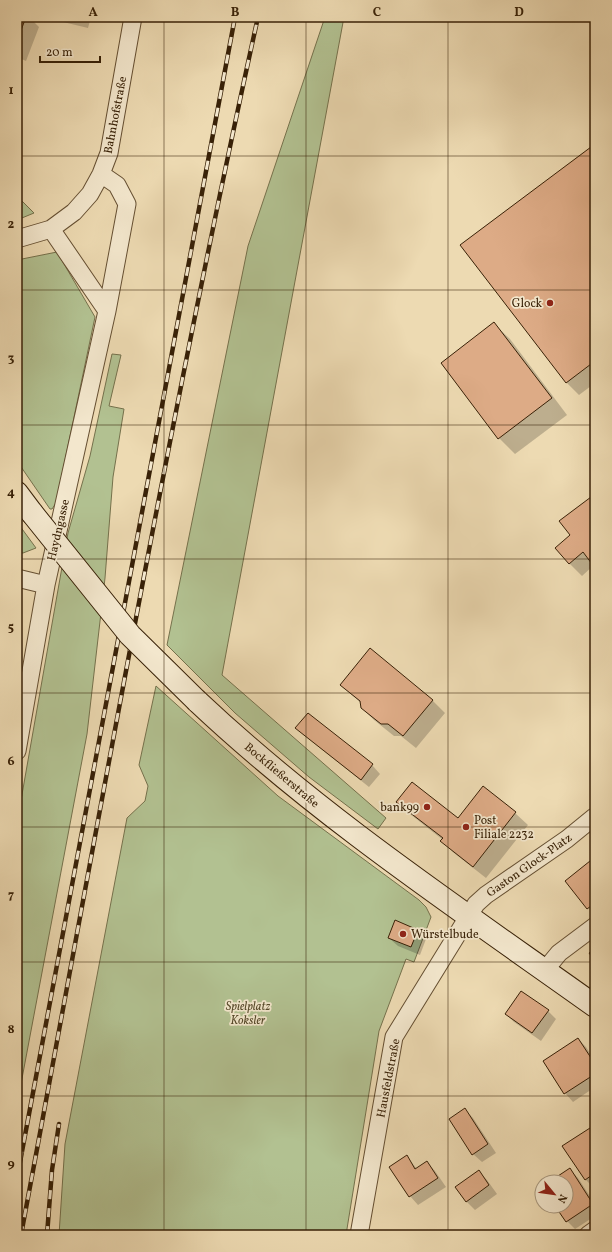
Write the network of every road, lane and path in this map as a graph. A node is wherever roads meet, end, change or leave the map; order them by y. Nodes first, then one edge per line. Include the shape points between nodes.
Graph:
1 (133, 17) edge
2 (101, 174) junction
3 (51, 229) junction
4 (17, 239) edge
5 (107, 310) junction
6 (17, 493) edge
7 (17, 578) edge
8 (46, 585) junction
9 (17, 752) edge
10 (594, 818) edge
11 (468, 916) junction
12 (595, 926) edge
13 (544, 970) junction
14 (595, 1006) edge
15 (595, 1230) edge
16 (359, 1235) edge
17 (588, 1235) edge

1 - 2 street, Bahnhofstraße via 109,153
2 - 3 street, Bahnhofstraße via 90,194 74,212
2 - 5 street, Haydngasse via 117,185 127,204
3 - 4 street, Bahnhofstraße
3 - 5 street
5 - 8 street, Haydngasse
6 - 11 main road, Bockfließerstraße, bridge via 130,635 230,732 335,819
7 - 8 street
8 - 9 street, Haydngasse
10 - 11 street, Gaston Glock-Platz via 486,895
11 - 13 main road, Bockfließerstraße
11 - 16 street, Hausfeldstraße via 394,1037
12 - 13 street via 559,953
13 - 14 main road, Bockfließerstraße
15 - 17 street

